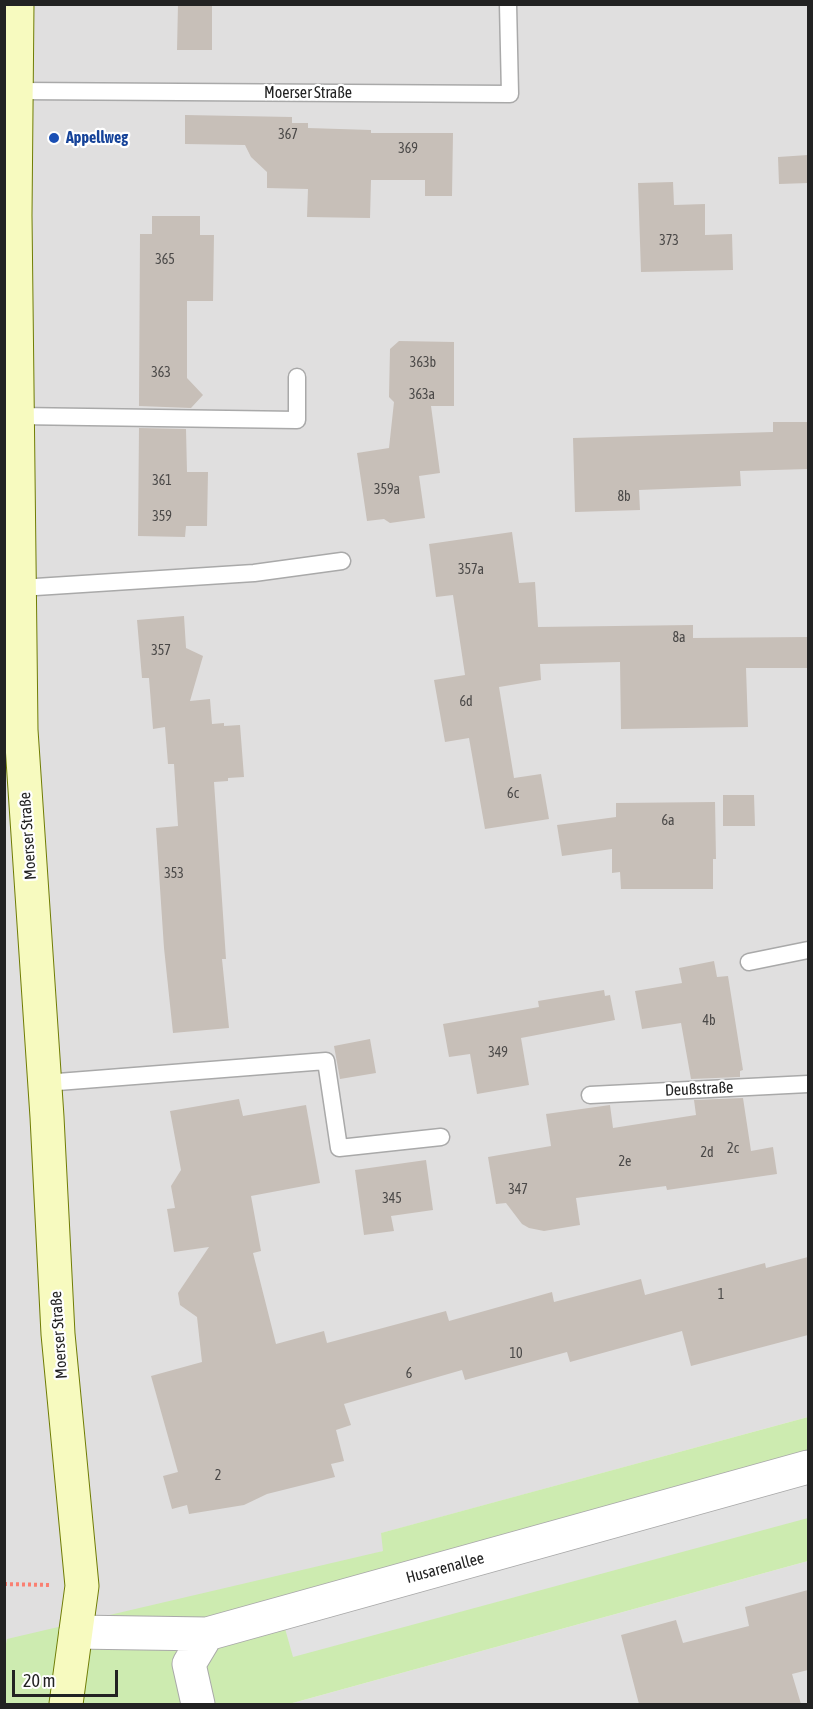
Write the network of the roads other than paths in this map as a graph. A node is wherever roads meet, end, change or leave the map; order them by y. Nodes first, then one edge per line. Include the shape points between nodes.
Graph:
1 (17, 4) edge
2 (508, 4) edge
3 (16, 91) junction
4 (10, 213) edge
5 (297, 377) dead end
6 (18, 416) junction
7 (342, 561) dead end
8 (20, 588) junction
9 (808, 950) edge
10 (749, 962) dead end
11 (45, 1083) junction
12 (808, 1084) edge
13 (590, 1095) dead end
14 (441, 1137) dead end
15 (808, 1467) edge
16 (76, 1632) junction
17 (207, 1634) junction
18 (66, 1704) edge
19 (198, 1704) edge

1 - 3 main road, Moerser Straße
2 - 3 lane, Moerser Straße via 510,94
3 - 4 main road, Moerser Straße
4 - 6 main road, Moerser Straße
5 - 6 lane via 297,420
6 - 8 main road, Moerser Straße
7 - 8 lane via 254,573
8 - 11 main road, Moerser Straße via 21,730
9 - 10 lane
11 - 14 lane via 326,1061 339,1149
11 - 16 main road, Moerser Straße via 58,1334 82,1586
12 - 13 lane, Deußstraße
15 - 17 street, Husarenallee
16 - 17 street, Husarenallee
16 - 18 main road, Moerser Straße
17 - 19 street via 189,1664

